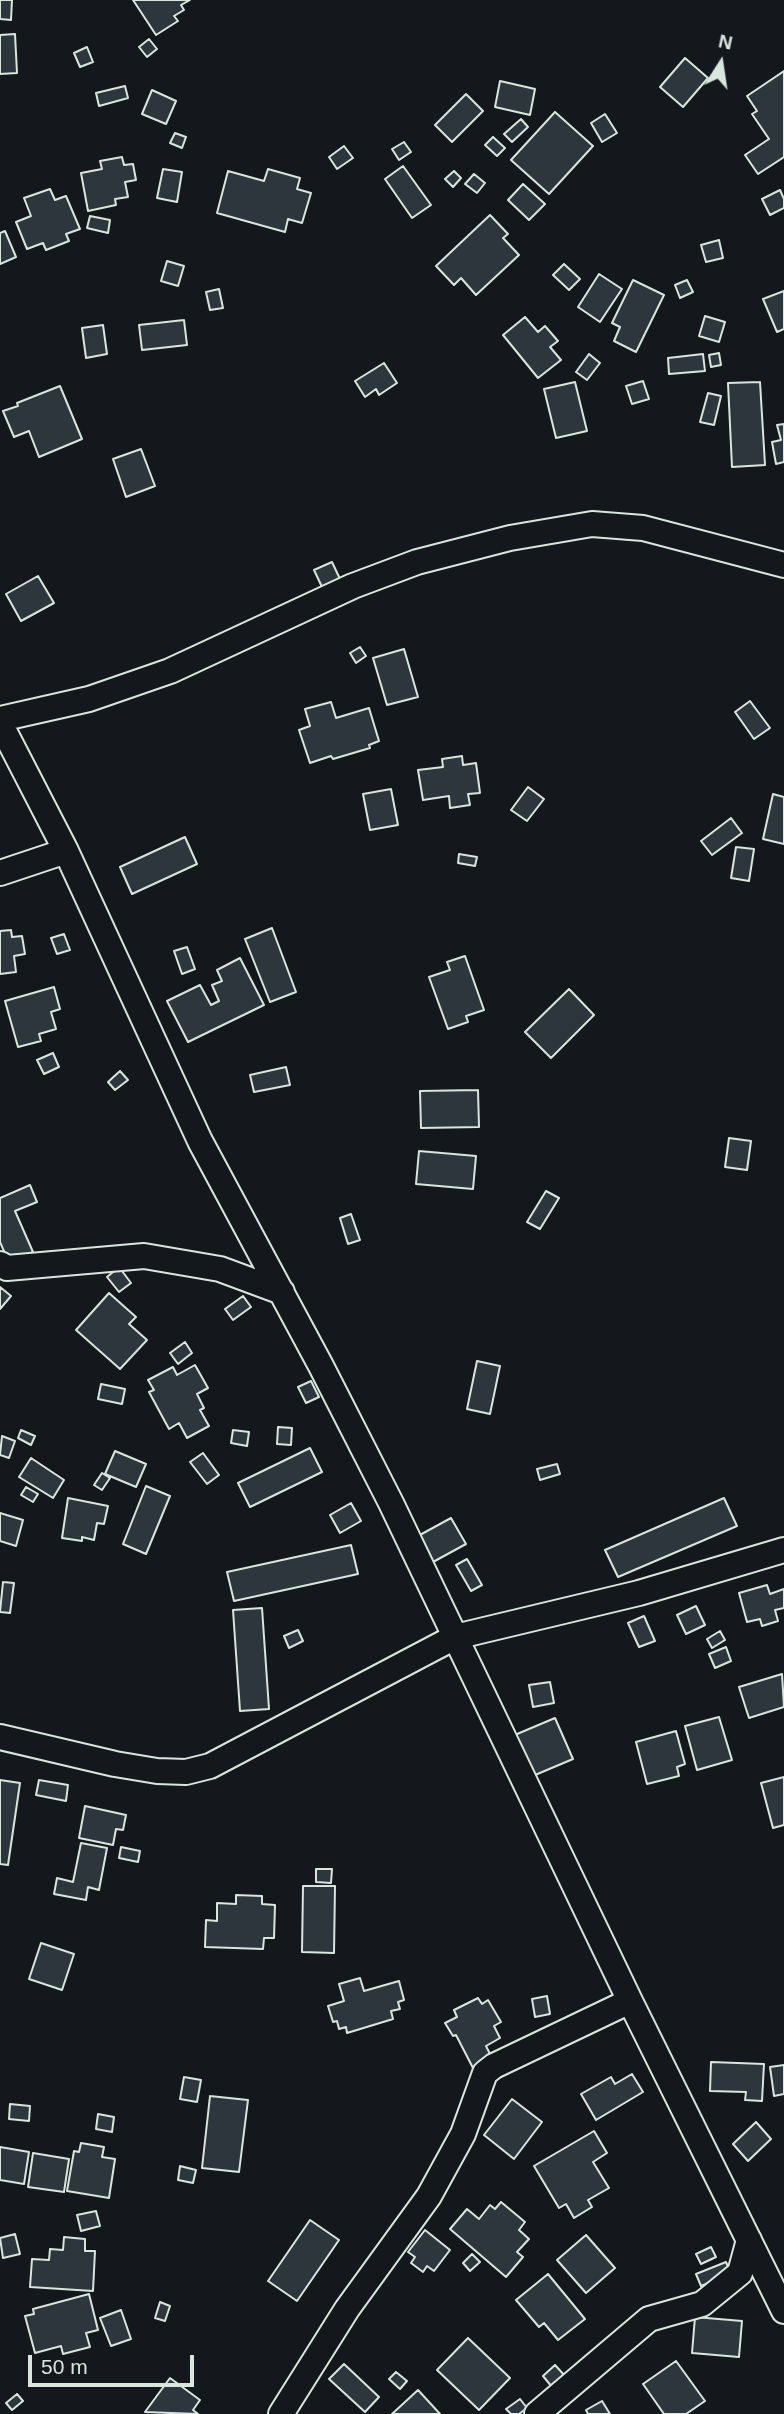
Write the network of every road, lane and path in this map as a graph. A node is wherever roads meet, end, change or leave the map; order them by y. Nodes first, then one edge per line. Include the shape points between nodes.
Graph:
1 (784, 565) edge
2 (0, 721) edge
3 (65, 851) junction
4 (0, 873) edge
5 (0, 1264) edge
6 (282, 1292) junction
7 (784, 1550) edge
8 (455, 1637) junction
9 (0, 1737) edge
10 (630, 2001) junction
11 (749, 2240) junction
12 (784, 2311) edge
13 (281, 2414) edge
14 (537, 2414) edge

1 - 2 street via 643,528 592,524 510,538 417,562 354,586 170,671 89,699
2 - 3 street
3 - 4 street
3 - 6 street via 200,1141
5 - 6 street via 8,1268 144,1256 220,1269
6 - 8 street
7 - 8 street via 639,1593
8 - 9 street via 210,1766 186,1772 115,1764
8 - 10 street
10 - 11 street
10 - 13 street via 485,2073 463,2134 429,2196 347,2309
11 - 12 street
11 - 14 street via 740,2273 702,2304 649,2319

